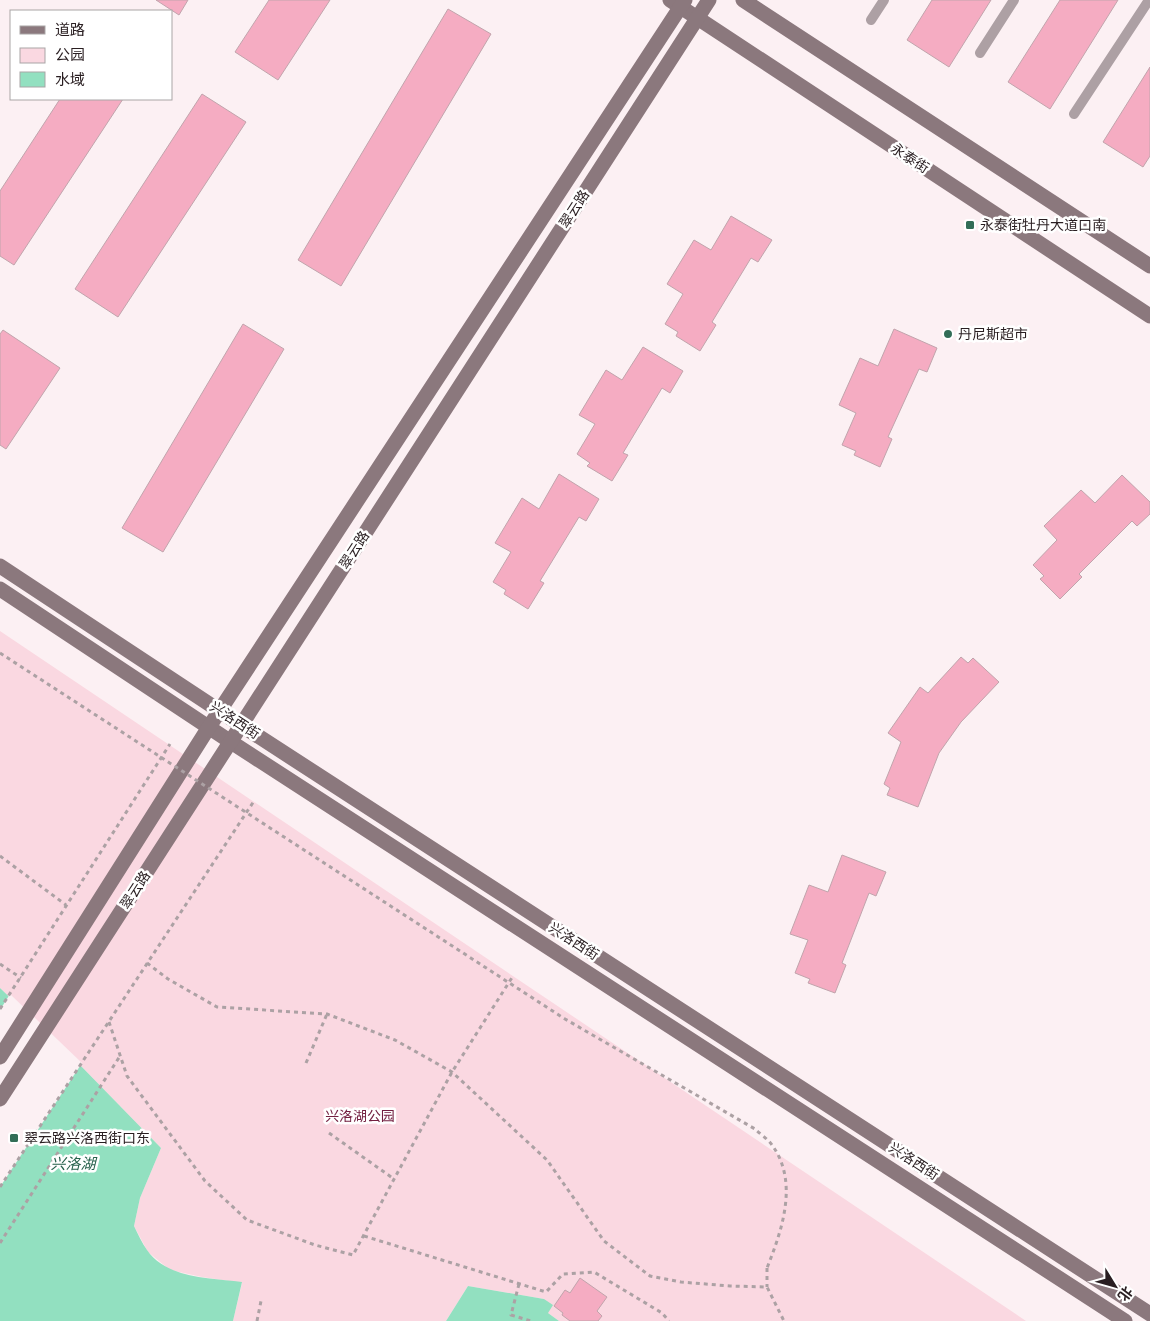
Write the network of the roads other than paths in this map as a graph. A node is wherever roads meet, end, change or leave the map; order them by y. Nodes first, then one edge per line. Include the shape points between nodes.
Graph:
1 (708, 0) edge
2 (743, 0) edge
3 (884, 0) edge
4 (1014, 0) edge
5 (1149, 0) edge
6 (679, 2) edge
7 (698, 18) junction
8 (871, 20) dead end
9 (980, 53) dead end
10 (1074, 114) dead end
11 (1150, 266) edge
12 (1150, 316) edge
13 (0, 566) edge
14 (0, 590) edge
15 (220, 711) junction
16 (242, 725) junction
17 (209, 727) junction
18 (230, 742) junction
19 (0, 1057) edge
20 (0, 1100) edge
21 (1150, 1314) edge
22 (1125, 1321) edge

1 - 7 street, 翠云路
2 - 11 street
3 - 8 lane
4 - 9 lane
5 - 10 lane
6 - 7 street, 永泰街
6 - 15 street, 翠云路
7 - 12 street, 永泰街
7 - 16 street, 翠云路
13 - 15 street, 兴洛西街
14 - 17 street, 兴洛西街
15 - 16 street, 兴洛西街
15 - 17 street, 翠云路
16 - 18 street, 翠云路
16 - 21 street, 兴洛西街
17 - 18 street, 兴洛西街
17 - 19 street, 翠云路
18 - 20 street, 翠云路
18 - 22 street, 兴洛西街

